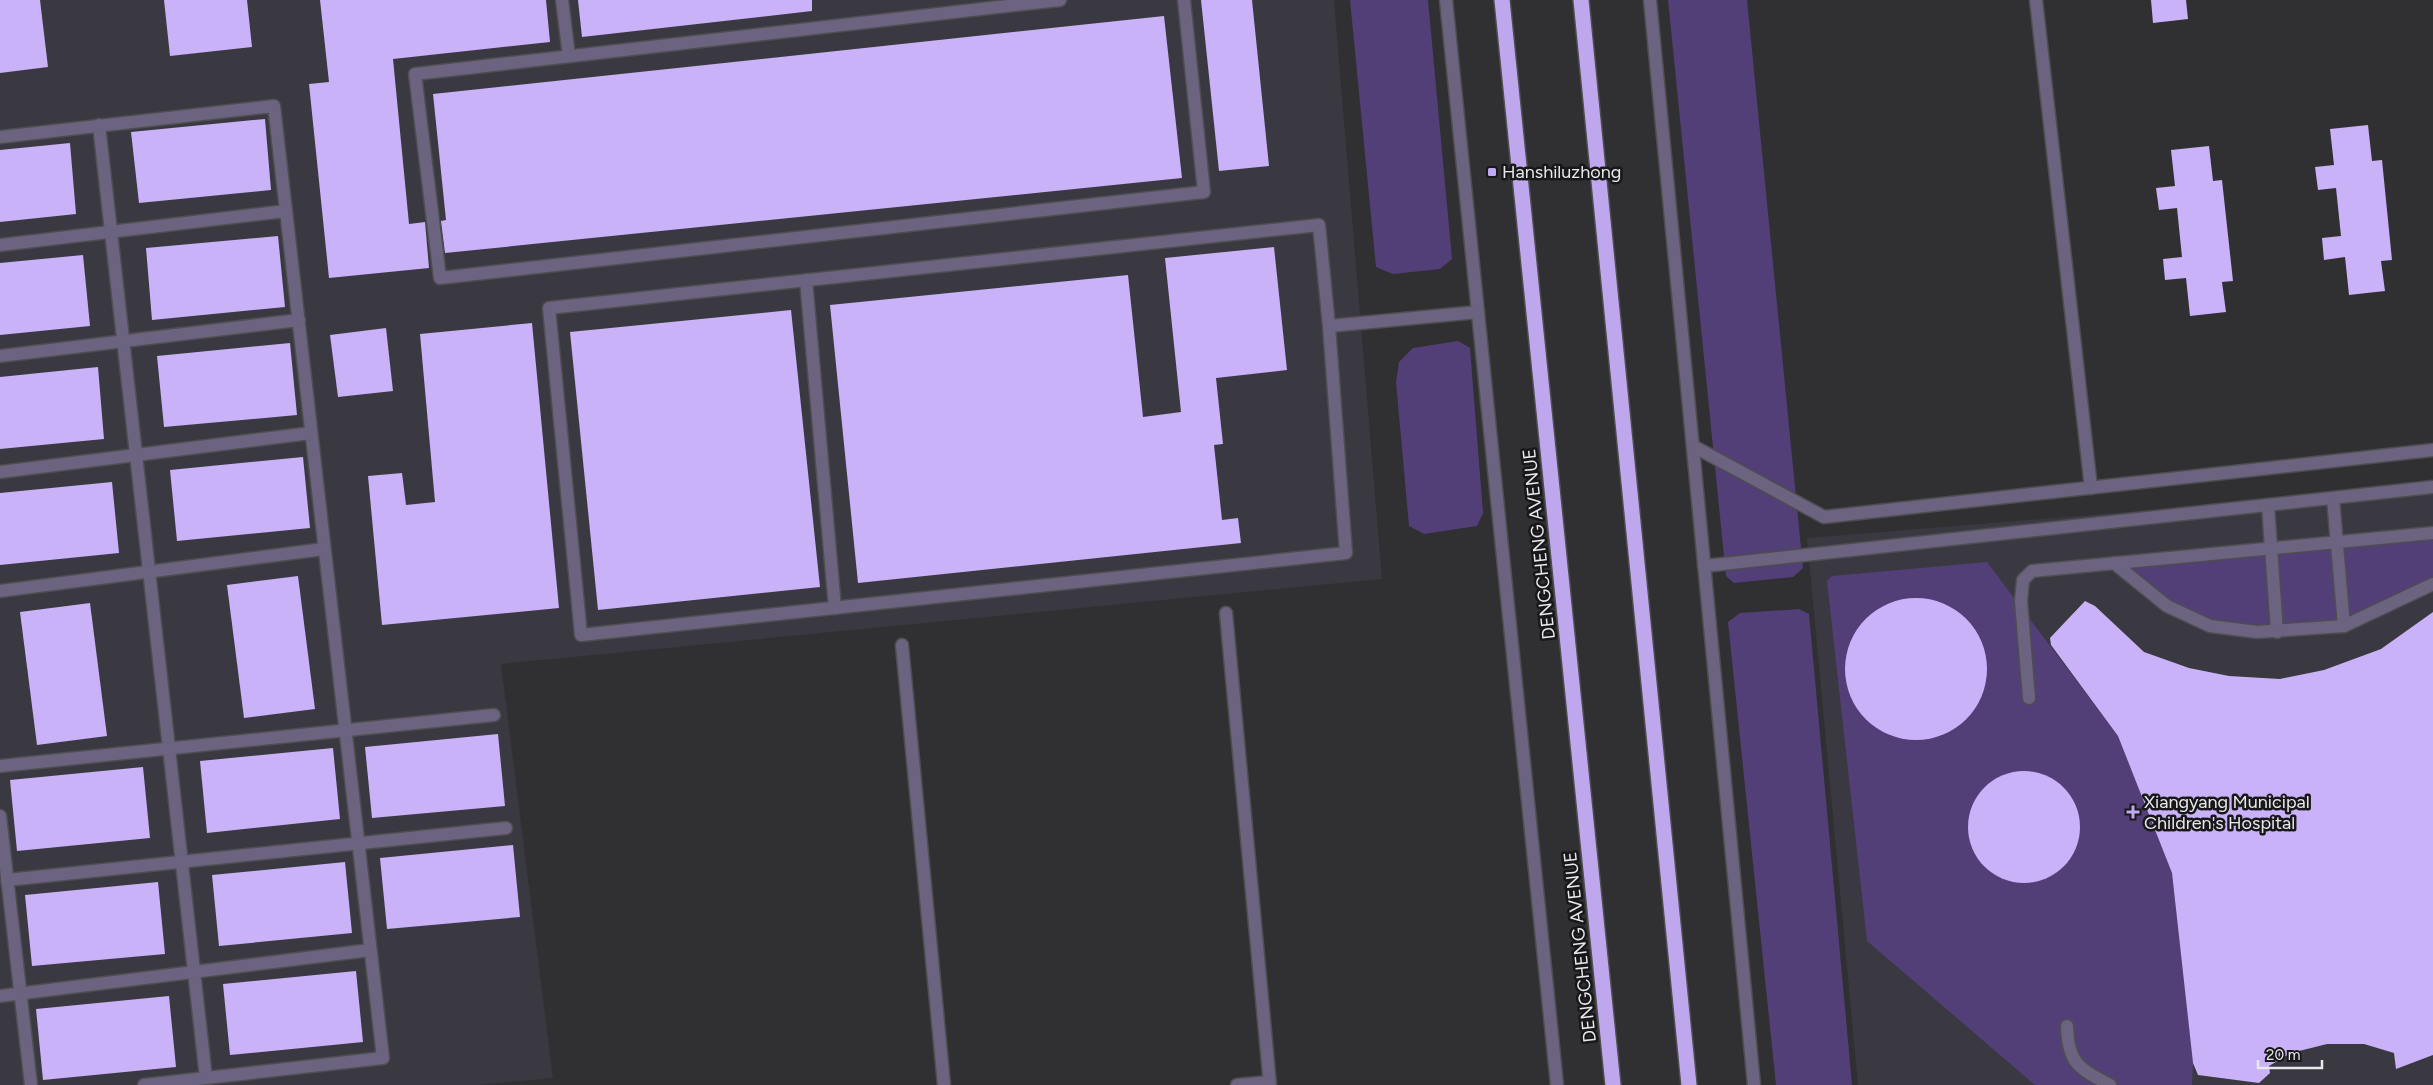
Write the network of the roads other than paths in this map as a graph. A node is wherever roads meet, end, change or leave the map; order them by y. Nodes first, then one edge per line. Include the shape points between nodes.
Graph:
1 (562, 0) edge
2 (1060, 0) edge
3 (1184, 0) edge
4 (1446, 0) edge
5 (1502, 0) edge
6 (1581, 0) edge
7 (1650, 0) edge
8 (2036, 0) edge
9 (569, 56) junction
10 (98, 126) junction
11 (0, 137) edge
12 (286, 211) junction
13 (110, 232) junction
14 (0, 244) edge
15 (806, 280) junction
16 (1478, 312) junction
17 (299, 320) junction
18 (1329, 326) junction
19 (123, 341) junction
20 (0, 356) edge
21 (311, 433) junction
22 (1693, 446) junction
23 (2433, 450) edge
24 (135, 456) junction
25 (0, 472) edge
26 (2433, 487) edge
27 (2091, 488) junction
28 (2333, 498) junction
29 (2268, 505) junction
30 (2433, 533) edge
31 (2337, 542) junction
32 (2272, 548) junction
33 (324, 550) junction
34 (2114, 563) junction
35 (1704, 566) junction
36 (148, 572) junction
37 (2433, 584) edge
38 (0, 591) edge
39 (835, 608) junction
40 (1226, 613) dead end
41 (2344, 626) junction
42 (2277, 632) junction
43 (902, 645) dead end
44 (2029, 698) dead end
45 (494, 715) dead end
46 (345, 731) junction
47 (168, 749) junction
48 (0, 766) edge
49 (0, 816) edge
50 (506, 828) dead end
51 (358, 843) junction
52 (181, 862) junction
53 (7, 880) junction
54 (370, 950) junction
55 (193, 972) junction
56 (20, 994) junction
57 (0, 996) edge
58 (2067, 1026) dead end
59 (206, 1078) junction
60 (1270, 1083) edge
61 (31, 1085) edge
62 (144, 1085) edge
63 (944, 1085) edge
64 (1237, 1085) edge
65 (1557, 1085) edge
66 (1613, 1085) edge
67 (1689, 1085) edge
68 (1754, 1085) edge
69 (2110, 1085) edge

1 - 9 street
2 - 9 street
3 - 9 street via 1204,192 440,278 415,74
4 - 16 street
5 - 66 highway, DENGCHENG AVENUE
6 - 67 highway
7 - 22 street
8 - 27 street
10 - 11 street
10 - 12 street via 274,106
10 - 13 street
12 - 13 street
12 - 17 street
13 - 14 street
13 - 19 street
15 - 18 street via 1319,225
15 - 39 street
15 - 39 street via 549,308 581,635
16 - 18 street
16 - 65 street
17 - 19 street
17 - 21 street
18 - 39 street via 1346,553
19 - 20 street
19 - 24 street
21 - 24 street
21 - 33 street
22 - 27 street via 1824,517
22 - 35 street
23 - 27 street
24 - 25 street
24 - 36 street
26 - 28 street
28 - 29 street
28 - 31 street
29 - 32 street
29 - 35 street
30 - 31 street
31 - 32 street
31 - 41 street
32 - 34 street
32 - 42 street
33 - 36 street
33 - 46 street
34 - 42 street via 2167,606 2210,626
34 - 44 street via 2040,570 2023,580 2021,601
35 - 68 street
36 - 38 street
36 - 47 street
37 - 41 street
40 - 60 street
41 - 42 street
43 - 63 street
45 - 46 street
46 - 47 street
46 - 51 street
47 - 48 street
47 - 52 street
49 - 53 street
50 - 51 street
51 - 52 street
51 - 54 street
52 - 53 street
52 - 55 street
53 - 56 street
54 - 55 street
54 - 59 street via 382,1058
55 - 56 street
55 - 59 street
56 - 57 street
56 - 61 street
58 - 69 street via 2068,1048 2077,1066
59 - 62 street
60 - 64 street

